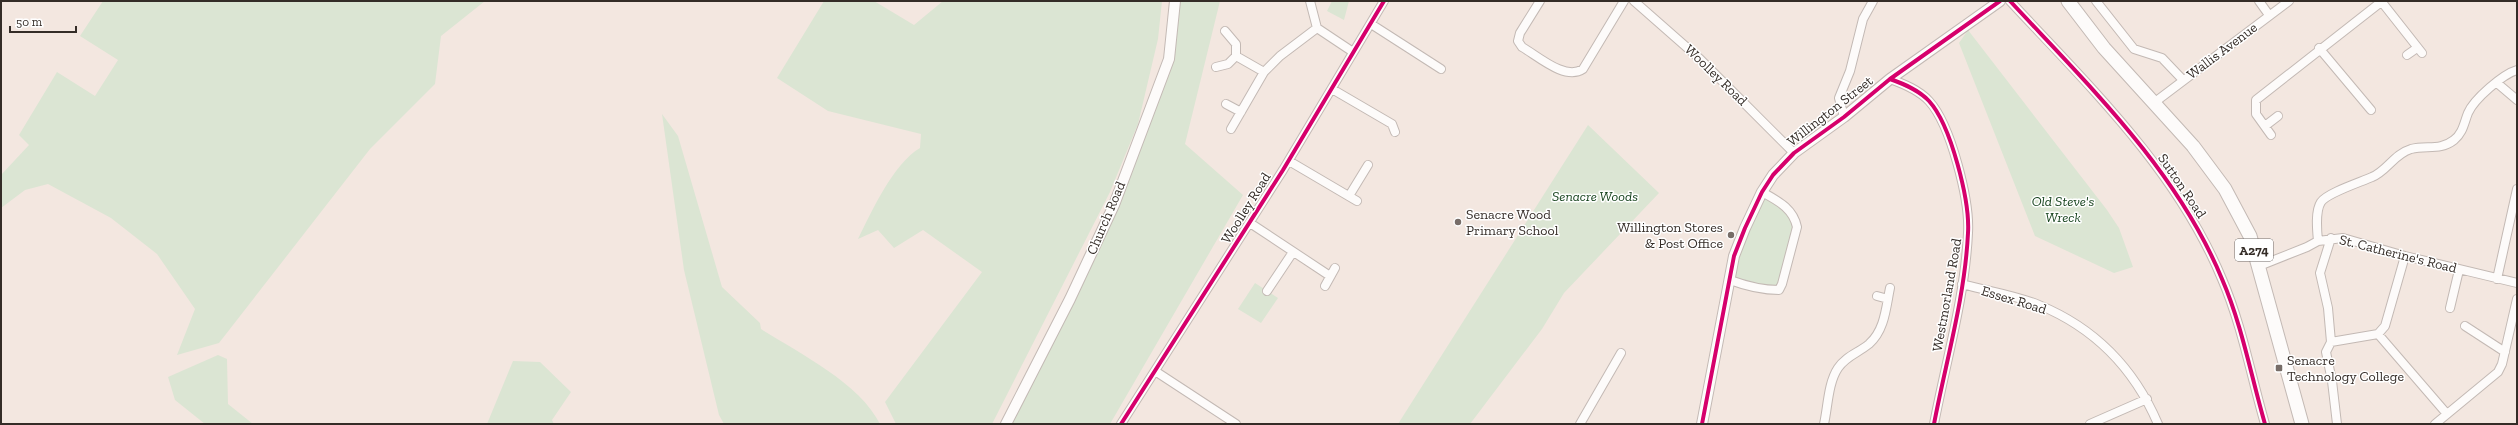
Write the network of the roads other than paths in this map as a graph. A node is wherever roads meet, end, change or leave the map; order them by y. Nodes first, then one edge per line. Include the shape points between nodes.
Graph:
1 (1175, 1) edge
2 (1310, 1) edge
3 (1384, 1) edge
4 (1540, 1) edge
5 (1624, 1) edge
6 (1634, 1) edge
7 (1873, 1) edge
8 (2000, 1) edge
9 (2010, 1) edge
10 (2068, 1) edge
11 (2096, 1) edge
12 (2259, 1) edge
13 (2289, 1) edge
14 (2381, 1) edge
15 (2269, 15) junction
16 (1371, 24) junction
17 (1318, 28) junction
18 (1225, 31) dead end
19 (2319, 48) junction
20 (1353, 52) junction
21 (2407, 55) dead end
22 (1236, 56) junction
23 (1216, 67) dead end
24 (1441, 69) dead end
25 (2517, 70) edge
26 (1264, 72) junction
27 (1890, 79) junction
28 (2183, 80) junction
29 (2497, 83) junction
30 (1332, 89) junction
31 (2517, 100) edge
32 (2155, 102) junction
33 (1226, 104) dead end
34 (2371, 110) dead end
35 (1241, 112) junction
36 (2278, 116) dead end
37 (1844, 117) junction
38 (2265, 126) junction
39 (1231, 129) dead end
40 (1395, 132) dead end
41 (2272, 135) dead end
42 (1794, 153) junction
43 (1289, 160) junction
44 (1368, 165) dead end
45 (1762, 192) junction
46 (2516, 195) edge
47 (1349, 196) junction
48 (1357, 201) dead end
49 (1250, 223) junction
50 (2330, 238) junction
51 (2318, 241) junction
52 (1293, 252) junction
53 (2405, 256) junction
54 (2259, 266) junction
55 (1335, 268) dead end
56 (2459, 270) junction
57 (1330, 276) junction
58 (2497, 279) junction
59 (1730, 280) junction
60 (2517, 283) edge
61 (1962, 284) junction
62 (1325, 286) dead end
63 (1890, 288) dead end
64 (1267, 291) dead end
65 (1877, 296) dead end
66 (1888, 299) junction
67 (2517, 299) edge
68 (2450, 308) dead end
69 (2465, 326) dead end
70 (2378, 334) junction
71 (2331, 342) junction
72 (2505, 352) junction
73 (1621, 353) dead end
74 (1155, 372) junction
75 (2147, 399) junction
76 (2447, 414) junction
77 (1006, 424) edge
78 (1121, 424) edge
79 (1236, 424) edge
80 (1580, 424) edge
81 (1702, 424) edge
82 (1824, 424) edge
83 (1934, 424) edge
84 (2090, 424) edge
85 (2158, 424) edge
86 (2265, 424) edge
87 (2302, 424) edge
88 (2337, 424) edge
89 (2435, 424) edge

1 - 77 street, Church Road via 1169,59 1114,205 1070,299
2 - 17 street
3 - 16 street, Woolley Road
4 - 5 street via 1520,32 1518,41 1567,73 1577,73 1583,69
6 - 42 street, Woolley Road via 1700,59
7 - 37 street via 1863,19 1850,71 1839,98
8 - 27 street, Willington Street
9 - 86 street, Sutton Road via 2138,141 2168,180 2202,235 2235,310
10 - 32 main road, A274 via 2104,48
11 - 28 street via 2134,49 2162,58
12 - 15 street
13 - 15 street, Wallis Avenue
14 - 19 street
14 - 21 street via 2419,50
15 - 28 street, Wallis Avenue
16 - 20 street, Woolley Road
16 - 24 street
17 - 20 street
17 - 26 street via 1280,56
18 - 22 street via 1236,44
19 - 34 street
19 - 38 street via 2256,100 2256,114
20 - 30 street, Woolley Road
22 - 23 street via 1228,64
22 - 26 street
25 - 29 street via 2510,72
26 - 35 street
27 - 37 street, Willington Street
27 - 61 street, Westmorland Road via 1916,90 1930,101 1955,153 1964,191 1969,232
28 - 32 street, Wallis Avenue
29 - 31 street
29 - 51 street via 2472,106 2461,131 2448,144 2439,148 2412,149 2397,156 2374,177 2327,196 2320,203
30 - 40 street via 1392,124
30 - 43 street, Woolley Road
32 - 54 main road, A274 via 2193,146 2225,189 2250,236
33 - 35 street
35 - 39 street
36 - 38 street
37 - 42 street, Willington Street
38 - 41 street
42 - 45 street, Willington Street via 1773,175
43 - 47 street
43 - 49 street, Woolley Road
44 - 47 street
45 - 59 street, Willington Street via 1739,243
45 - 59 street via 1785,205 1795,218 1797,228 1782,284 1778,290 1771,290 1746,287
46 - 58 street
47 - 48 street
49 - 52 street
49 - 74 street, Woolley Road
50 - 51 street, St. Catherine's Road
50 - 53 street, St. Catherine's Road via 2343,238
50 - 71 street via 2320,278 2328,308
51 - 54 street, St. Catherine's Road via 2307,248
52 - 57 street
52 - 64 street
53 - 56 street, St. Catherine's Road
53 - 70 street via 2385,326
54 - 87 main road, A274
55 - 57 street
56 - 58 street, St. Catherine's Road
56 - 68 street
57 - 62 street
58 - 60 street, St. Catherine's Road
59 - 81 street, Willington Street
61 - 75 street, Essex Road via 2038,304 2074,322 2099,339 2116,356
61 - 83 street, Westmorland Road
63 - 66 street
65 - 66 street
66 - 82 street via 1878,334 1870,344 1848,356 1832,379
67 - 72 street
69 - 72 street
70 - 71 street
70 - 76 street
71 - 88 street via 2326,352
72 - 76 street via 2498,372
73 - 80 street
74 - 78 street, Woolley Road
74 - 79 street
75 - 84 street
75 - 85 street, Essex Road
76 - 89 street

